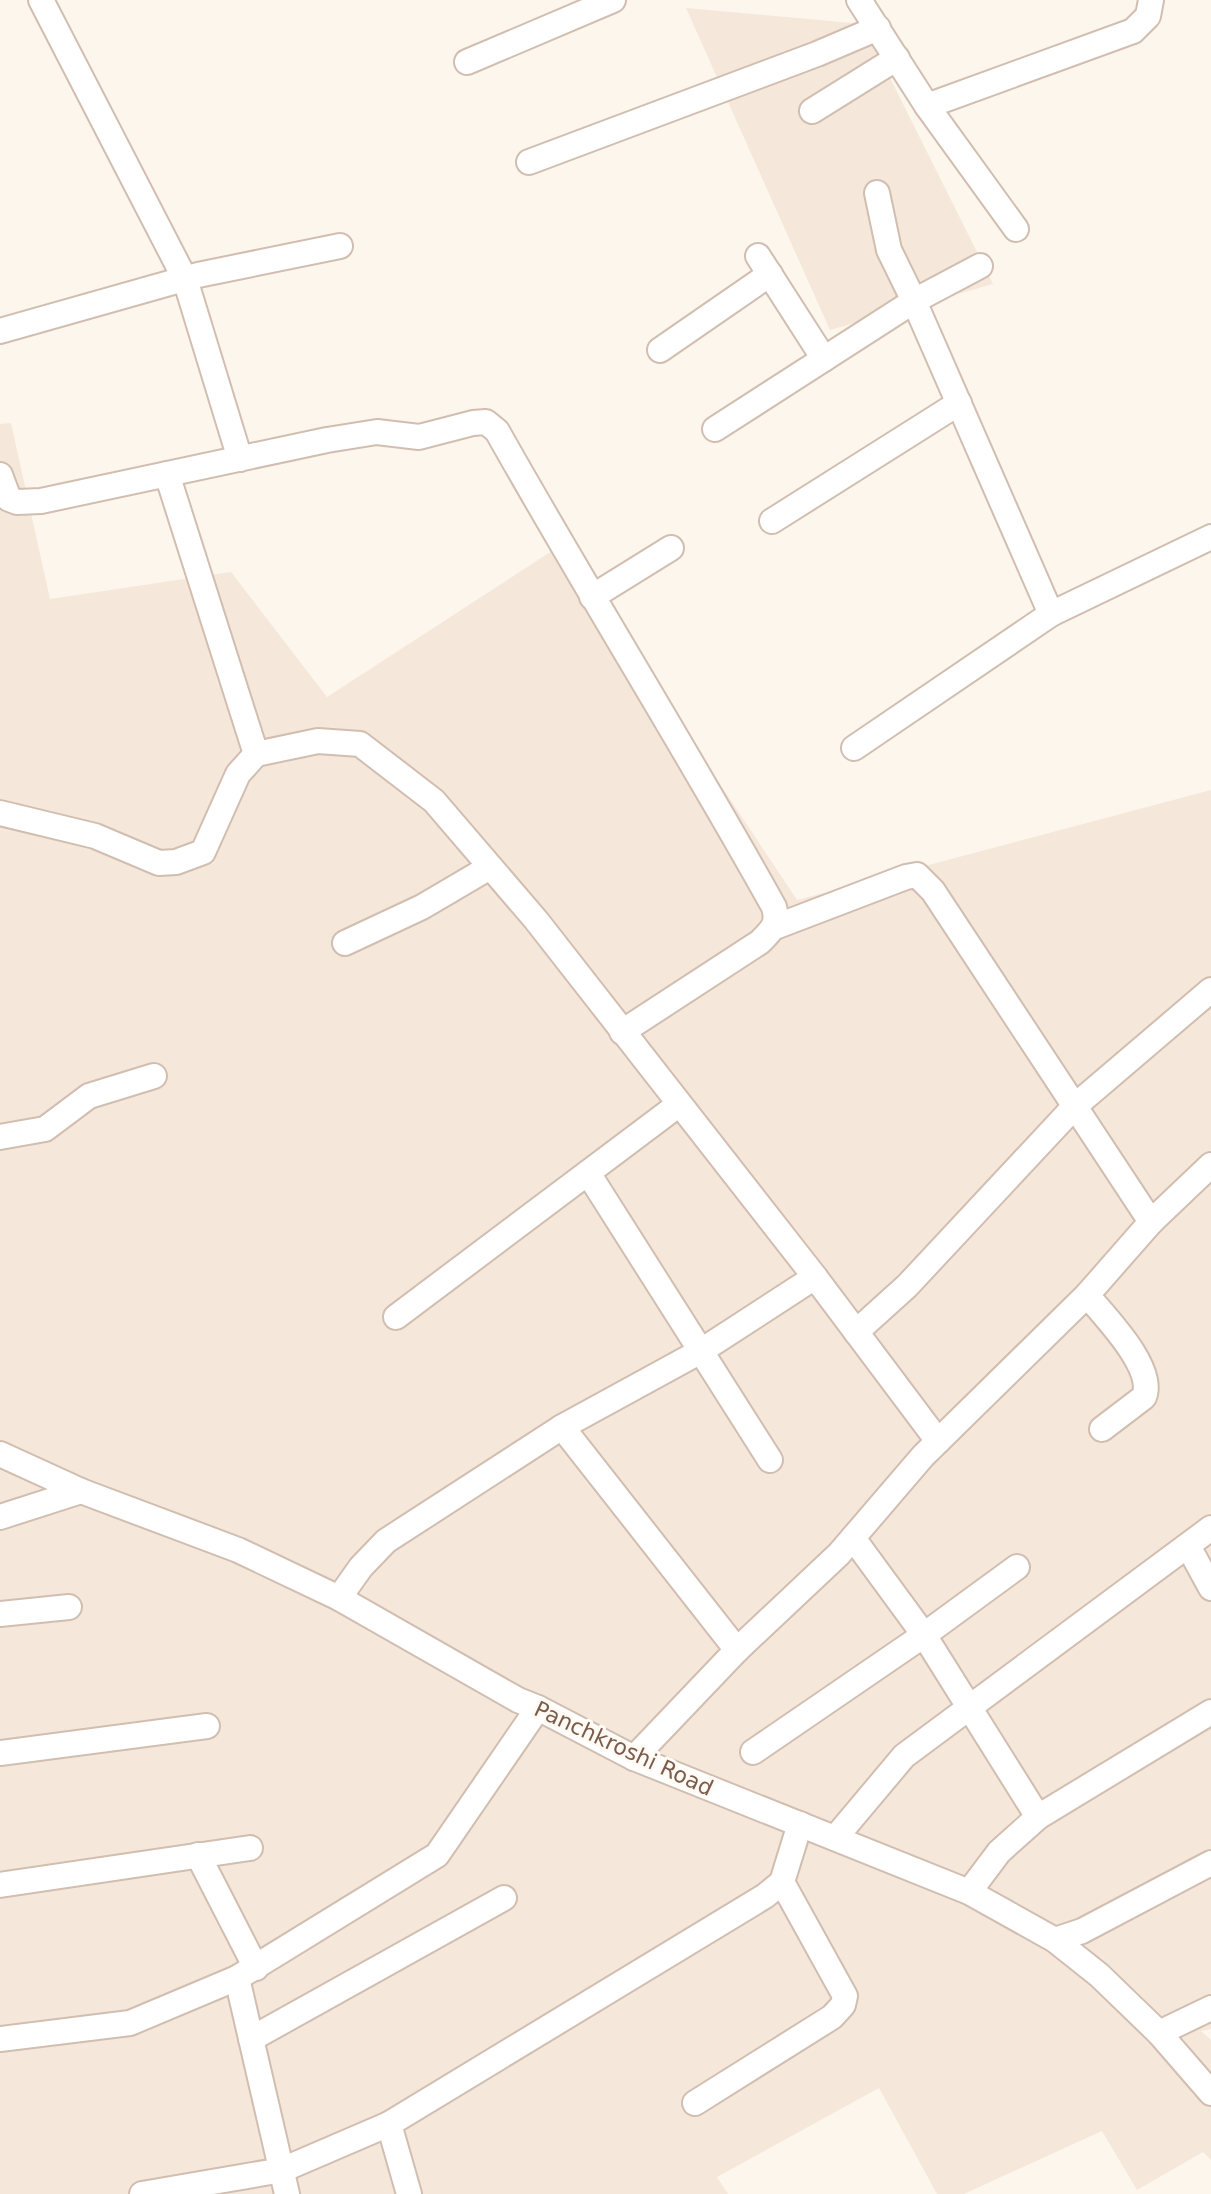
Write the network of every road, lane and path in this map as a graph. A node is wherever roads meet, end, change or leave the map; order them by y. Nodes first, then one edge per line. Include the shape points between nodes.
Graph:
1 (41, 0) edge
2 (613, 0) edge
3 (859, 0) edge
4 (1151, 0) edge
5 (878, 28) junction
6 (897, 58) junction
7 (467, 62) dead end
8 (927, 106) junction
9 (812, 111) dead end
10 (529, 162) dead end
11 (877, 193) dead end
12 (1016, 229) dead end
13 (340, 246) dead end
14 (980, 266) dead end
15 (185, 279) junction
16 (914, 301) junction
17 (0, 331) edge
18 (660, 350) dead end
19 (824, 359) junction
20 (959, 403) junction
21 (715, 429) dead end
22 (240, 459) junction
23 (167, 474) junction
24 (0, 475) edge
25 (772, 521) dead end
26 (1211, 537) edge
27 (671, 548) dead end
28 (592, 597) junction
29 (1051, 614) junction
30 (854, 748) dead end
31 (256, 754) junction
32 (0, 813) edge
33 (490, 867) junction
34 (775, 927) junction
35 (345, 943) dead end
36 (1211, 990) edge
37 (622, 1032) junction
38 (154, 1076) dead end
39 (678, 1105) junction
40 (1075, 1106) junction
41 (0, 1137) edge
42 (1211, 1165) edge
43 (588, 1173) junction
44 (1151, 1222) junction
45 (815, 1277) junction
46 (1087, 1295) junction
47 (396, 1317) dead end
48 (856, 1332) junction
49 (701, 1351) junction
50 (562, 1427) junction
51 (1102, 1429) dead end
52 (938, 1441) junction
53 (0, 1454) edge
54 (770, 1460) dead end
55 (81, 1491) junction
56 (0, 1517) edge
57 (1211, 1528) edge
58 (853, 1538) junction
59 (1188, 1546) junction
60 (1017, 1567) dead end
61 (1211, 1588) edge
62 (339, 1598) junction
63 (69, 1607) dead end
64 (0, 1614) edge
65 (924, 1635) junction
66 (737, 1650) junction
67 (969, 1706) junction
68 (538, 1708) junction
69 (1211, 1712) edge
70 (207, 1726) dead end
71 (753, 1752) dead end
72 (0, 1753) edge
73 (634, 1758) junction
74 (1038, 1817) junction
75 (800, 1824) junction
76 (836, 1837) junction
77 (250, 1848) dead end
78 (198, 1855) junction
79 (1211, 1863) edge
80 (782, 1882) junction
81 (0, 1885) edge
82 (969, 1892) junction
83 (504, 1898) dead end
84 (1055, 1940) junction
85 (246, 1973) junction
86 (1211, 2008) edge
87 (1159, 2033) junction
88 (0, 2039) edge
89 (251, 2039) junction
90 (1211, 2093) edge
91 (695, 2103) dead end
92 (389, 2124) junction
93 (282, 2170) junction
94 (142, 2194) edge
95 (287, 2194) edge
96 (409, 2194) edge

1 - 15 street
2 - 7 street
3 - 5 street
4 - 8 street via 1148,16 1133,31
5 - 6 street
5 - 10 street
6 - 8 street
6 - 9 street
8 - 12 street
11 - 16 street via 889,250
13 - 15 street
14 - 16 street
15 - 17 street
15 - 22 street
16 - 19 street
16 - 20 street
18 - 19 street via 764,265
19 - 21 street
20 - 25 street
20 - 29 street
22 - 23 street
22 - 28 street via 377,432 419,437 486,422 497,431
23 - 24 street via 17,502 5,493
23 - 31 street
26 - 29 street
27 - 28 street
28 - 34 street via 774,907
29 - 30 street
31 - 32 street via 238,774 203,852 176,862 159,863 95,836
31 - 33 street via 318,741 360,744 434,801
33 - 35 street
33 - 37 street
34 - 37 street
34 - 40 street via 917,875 933,891
36 - 40 street
37 - 39 street
38 - 41 street via 89,1096 45,1129
39 - 43 street
39 - 45 street
40 - 44 street
40 - 48 street via 907,1286
42 - 44 street
43 - 47 street
43 - 49 street
44 - 46 street
45 - 48 street
45 - 49 street
46 - 51 street via 1139,1361 1148,1389
46 - 52 street
48 - 52 street
49 - 50 street
49 - 54 street
50 - 62 street via 386,1541
50 - 66 street
52 - 58 street
53 - 55 street, Panchkroshi Road
55 - 56 street
55 - 62 street, Panchkroshi Road via 238,1550
57 - 59 street
58 - 65 street
58 - 66 street
59 - 61 street
59 - 67 street
60 - 65 street
62 - 68 street, Panchkroshi Road
63 - 64 street
65 - 67 street
65 - 71 street
66 - 73 street
67 - 74 street
67 - 76 street via 904,1756
68 - 73 street, Panchkroshi Road
68 - 85 street via 437,1855
69 - 74 street
70 - 72 street
73 - 75 street, Panchkroshi Road
74 - 82 street via 999,1852
75 - 76 street, Panchkroshi Road
75 - 80 street
76 - 82 street, Panchkroshi Road
77 - 78 street
78 - 81 street
78 - 85 street
79 - 84 street
80 - 91 street via 840,1985 843,2005
80 - 92 street
82 - 84 street, Panchkroshi Road
83 - 89 street
84 - 87 street, Panchkroshi Road
85 - 88 street via 130,2023
85 - 89 street
86 - 87 street
87 - 90 street, Panchkroshi Road
89 - 93 street
92 - 93 street
92 - 96 street
93 - 94 street
93 - 95 street

